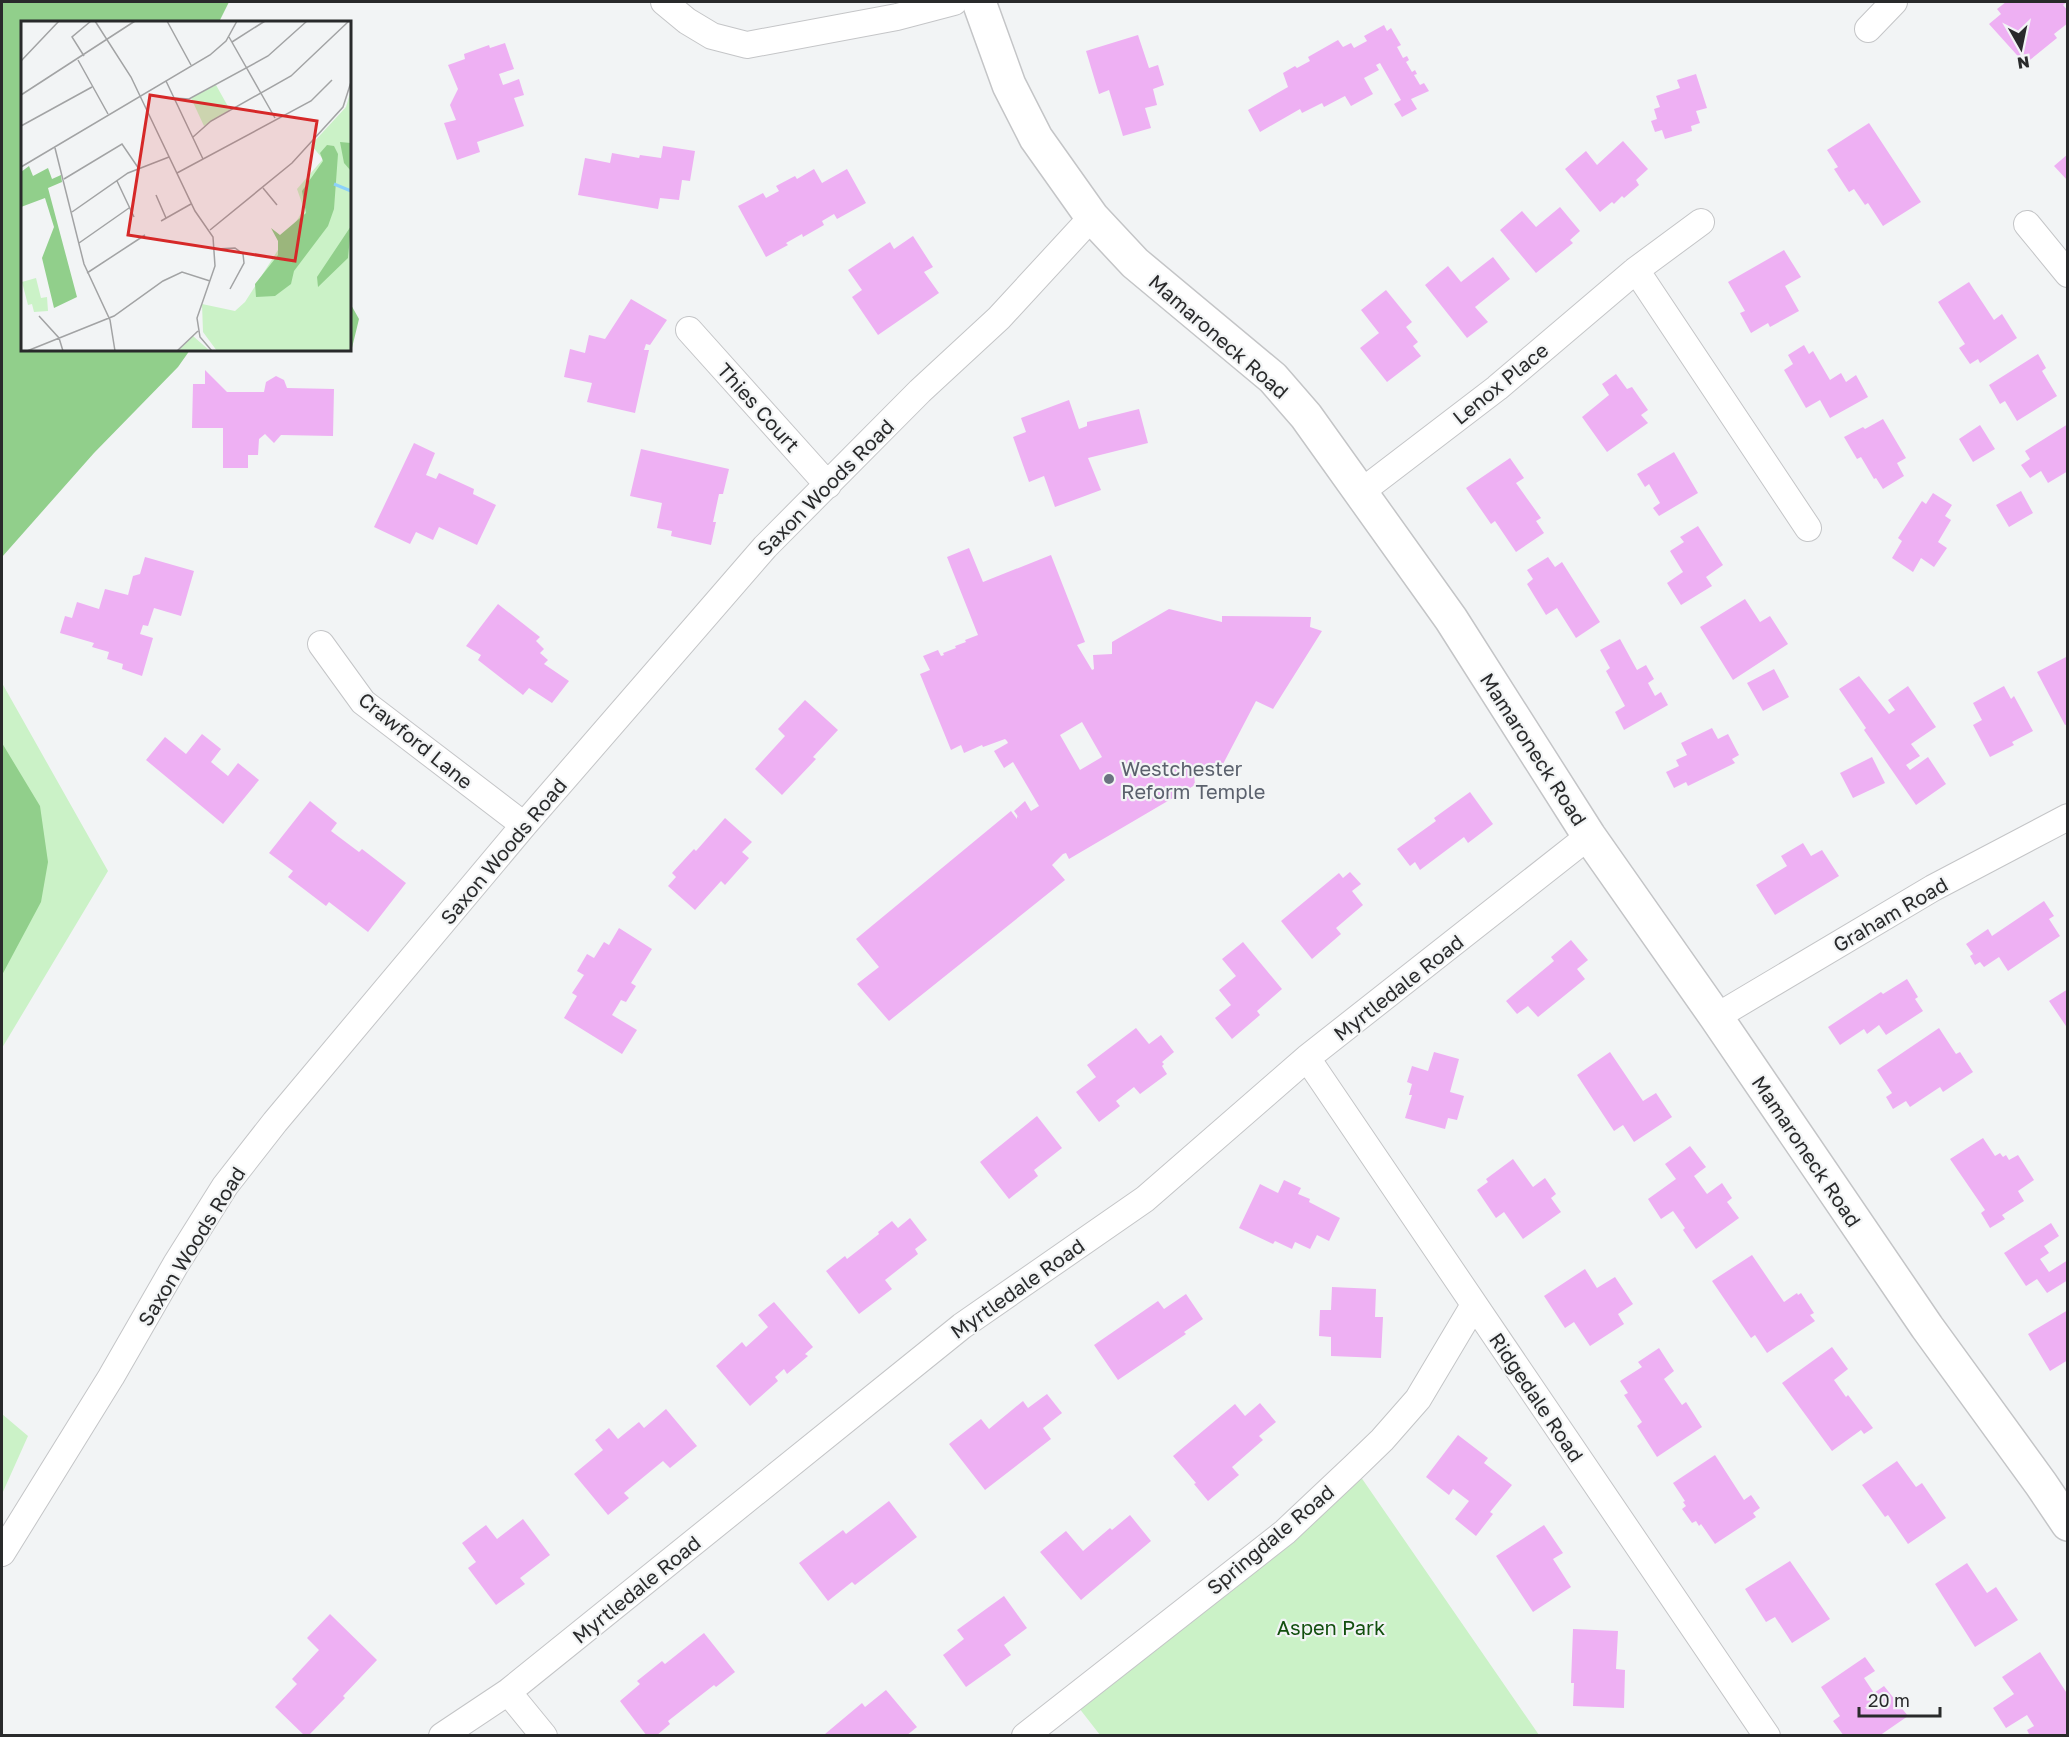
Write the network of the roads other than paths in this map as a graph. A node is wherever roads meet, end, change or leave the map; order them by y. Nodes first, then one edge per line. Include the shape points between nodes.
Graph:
1 (664, 2) edge
2 (954, 2) edge
3 (979, 2) edge
4 (1894, 2) edge
5 (1868, 29) dead end
6 (1092, 217) junction
7 (1701, 222) dead end
8 (2027, 224) dead end
9 (1636, 270) junction
10 (2067, 274) edge
11 (689, 330) dead end
12 (828, 485) junction
13 (1361, 492) junction
14 (1808, 528) dead end
15 (321, 644) dead end
16 (2067, 818) edge
17 (524, 825) junction
18 (1589, 836) junction
19 (1716, 1017) junction
20 (1307, 1058) junction
21 (1474, 1305) junction
22 (2067, 1524) edge
23 (2, 1553) edge
24 (508, 1692) junction
25 (441, 1736) edge
26 (544, 1736) edge
27 (1025, 1736) edge
28 (1767, 1736) edge

1 - 2 street via 712,36 747,45 897,17
3 - 6 street, Mamaroneck Road via 1009,85 1036,138
4 - 5 street
6 - 12 street, Saxon Woods Road via 999,318
6 - 13 street, Mamaroneck Road via 1135,263 1273,378
7 - 9 street, Lenox Place
8 - 10 street
9 - 13 street, Lenox Place via 1497,388
9 - 14 street
11 - 12 street, Thies Court
12 - 17 street, Saxon Woods Road via 765,546
13 - 18 street, Mamaroneck Road via 1450,619
15 - 17 street, Crawford Lane via 363,702
16 - 19 street, Graham Road via 1934,888
17 - 23 street, Saxon Woods Road via 225,1186
18 - 19 street, Mamaroneck Road
18 - 20 street, Myrtledale Road
19 - 22 street, Mamaroneck Road
20 - 21 street, Ridgedale Road
20 - 24 street, Myrtledale Road via 1145,1199 962,1326
21 - 27 street, Springdale Road via 1418,1399 1354,1467 1285,1532
21 - 28 street, Ridgedale Road
24 - 25 street, Myrtledale Road
24 - 26 street

